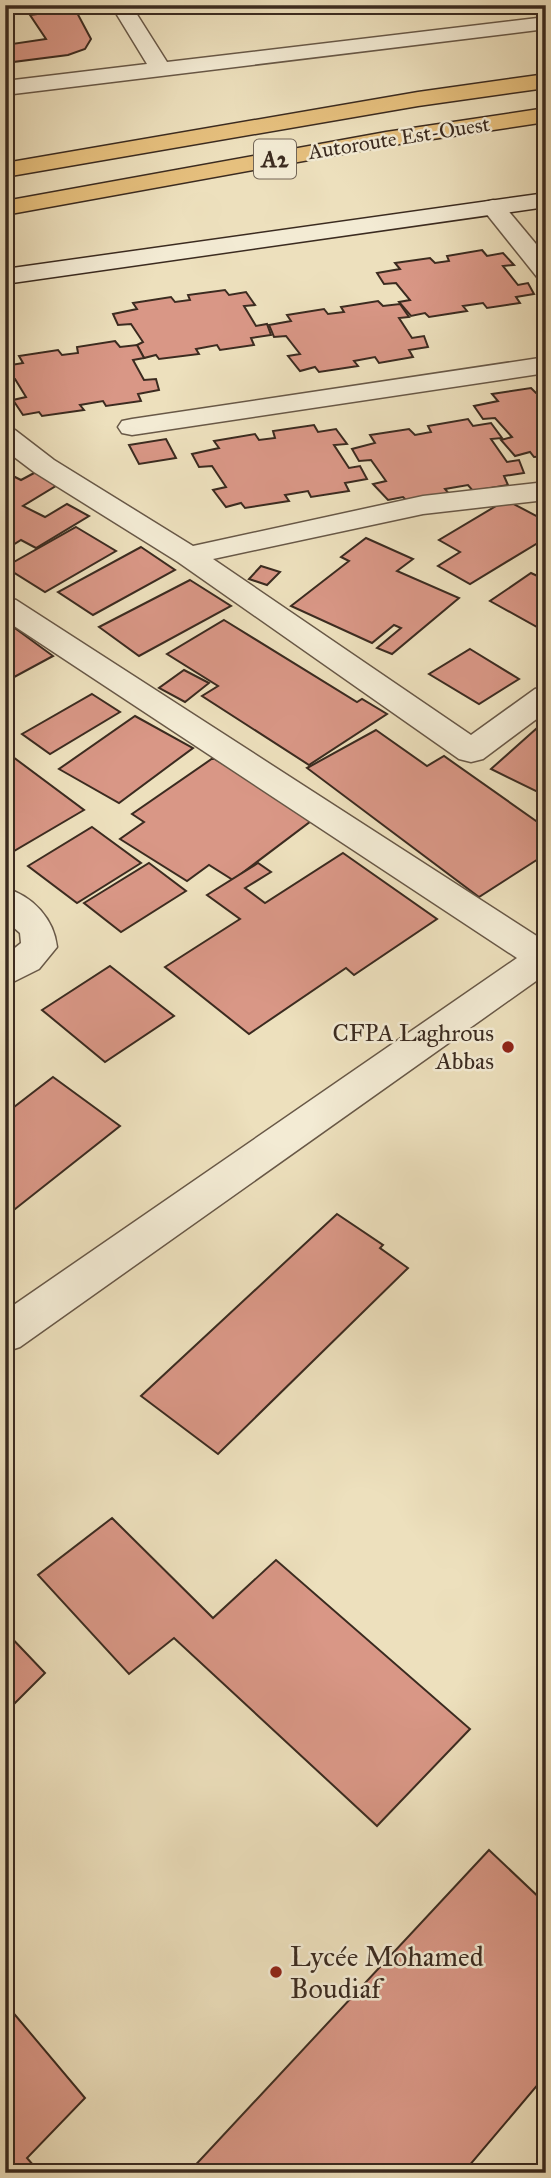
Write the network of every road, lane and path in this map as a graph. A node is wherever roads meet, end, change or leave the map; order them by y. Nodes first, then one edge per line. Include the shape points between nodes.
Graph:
1 (121, 5) edge
2 (546, 23) edge
3 (161, 69) junction
4 (546, 81) edge
5 (56, 82) junction
6 (5, 88) edge
7 (5, 97) edge
8 (546, 115) edge
9 (5, 170) edge
10 (546, 200) edge
11 (493, 207) junction
12 (5, 208) edge
13 (546, 272) edge
14 (5, 277) edge
15 (546, 365) edge
16 (132, 428) dead end
17 (5, 436) edge
18 (546, 491) edge
19 (188, 556) junction
20 (5, 606) edge
21 (546, 696) edge
22 (5, 900) edge
23 (5, 973) edge
24 (5, 1334) edge

1 - 3 street
2 - 3 street
3 - 5 street
4 - 9 highway, Autoroute Est-Ouest / A2
5 - 6 street
5 - 7 street
8 - 12 highway, Autoroute Est-Ouest / A2
10 - 11 street
11 - 13 street
11 - 14 street
15 - 16 street
17 - 19 street via 44,466
18 - 19 street via 423,505
19 - 21 street via 471,751
20 - 24 street via 542,958
22 - 23 street via 37,928 39,947

